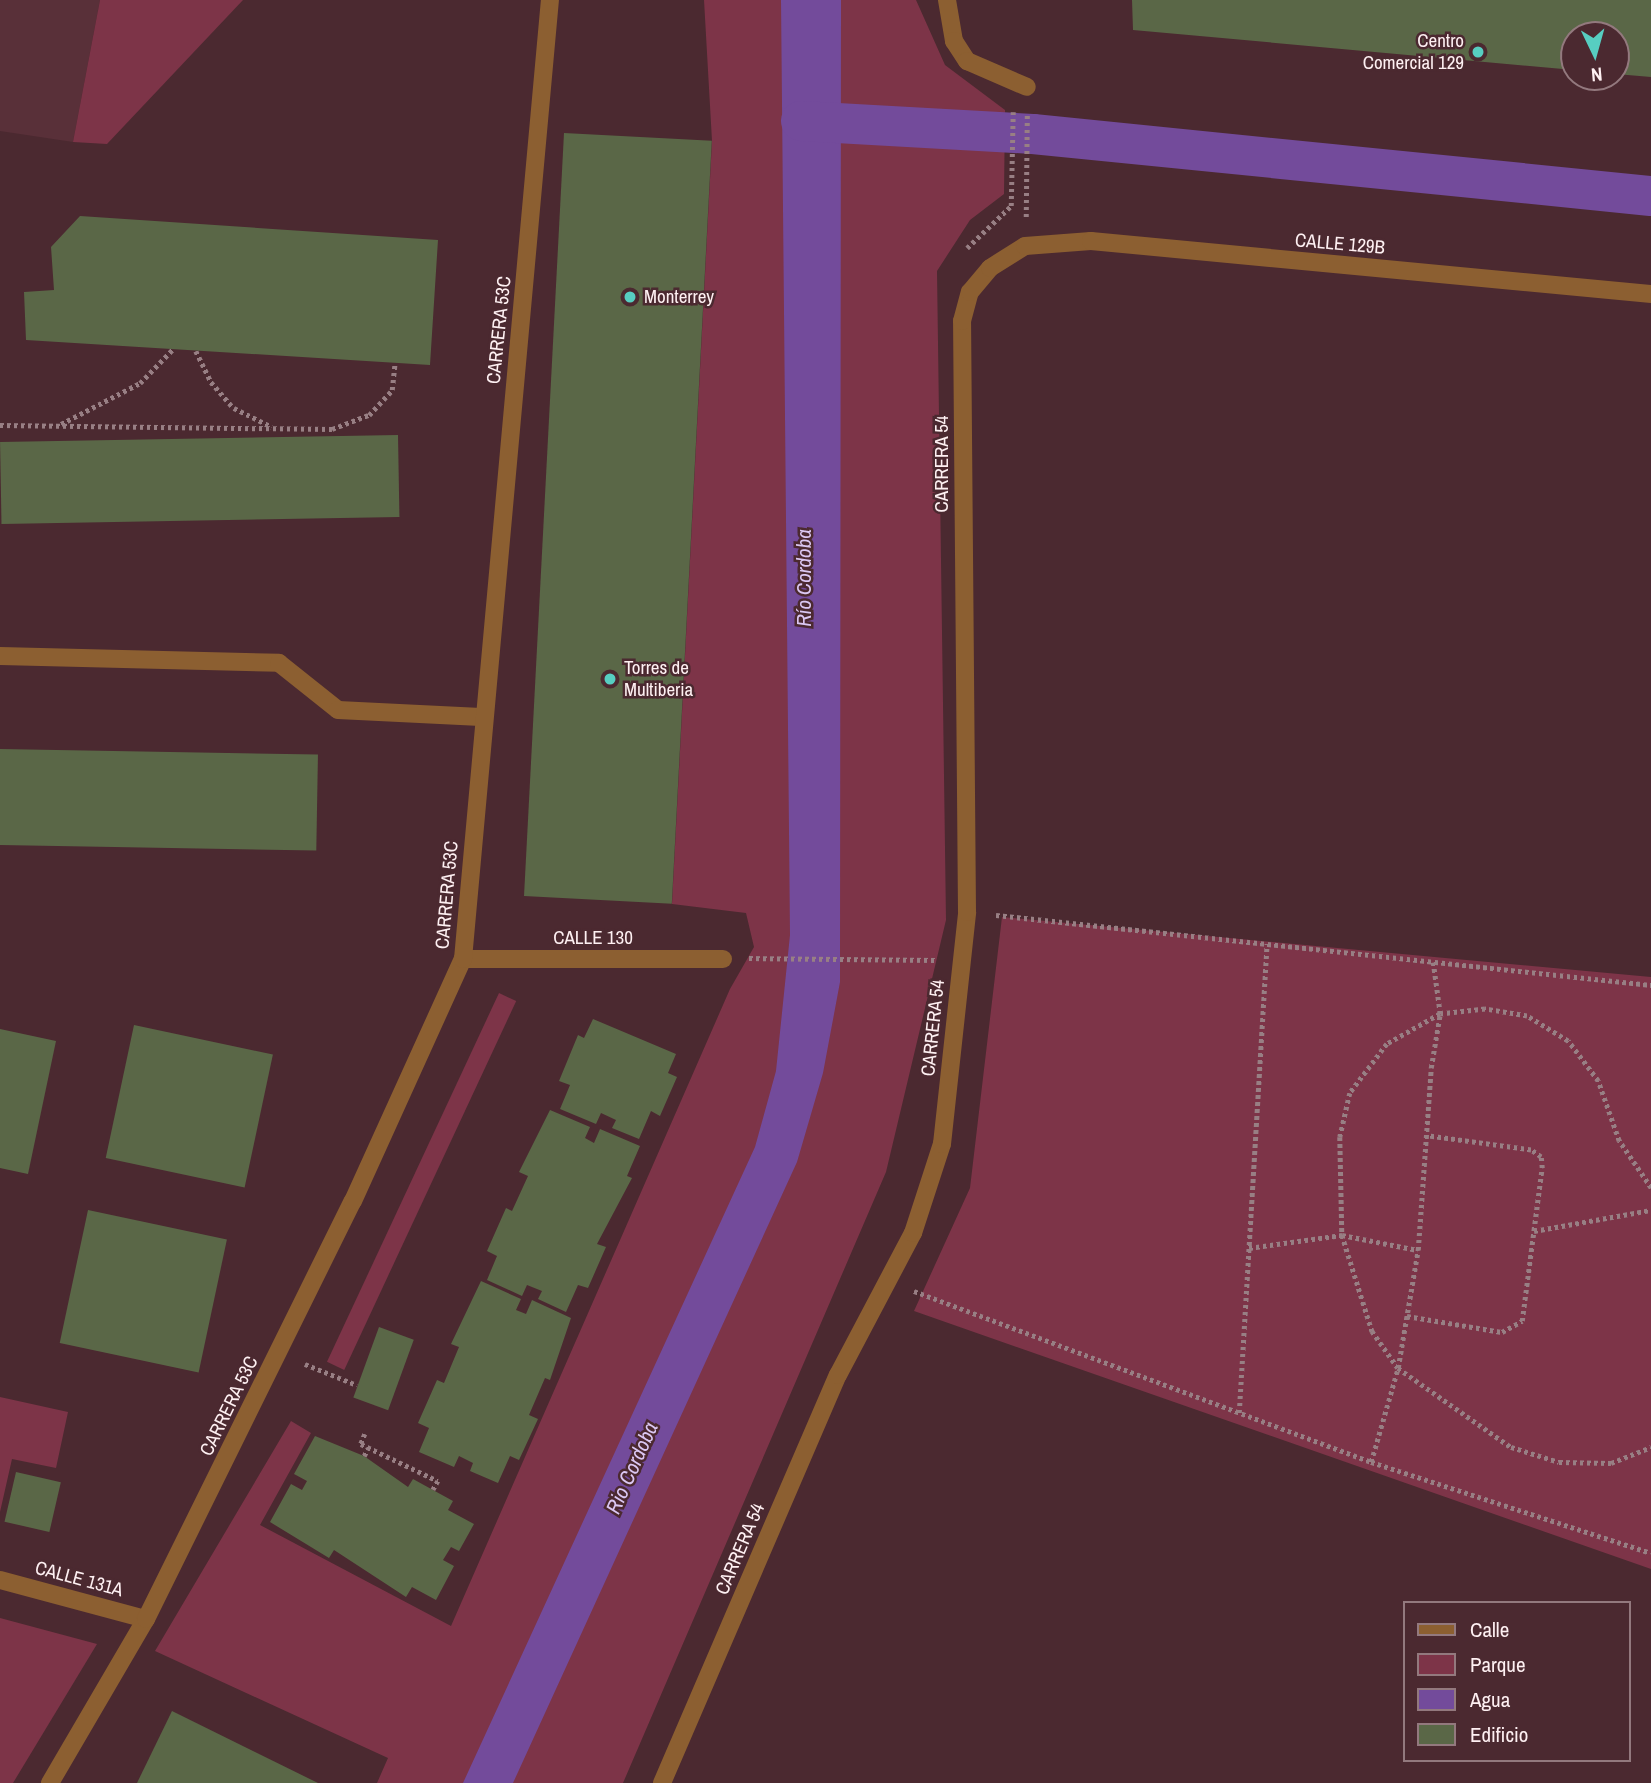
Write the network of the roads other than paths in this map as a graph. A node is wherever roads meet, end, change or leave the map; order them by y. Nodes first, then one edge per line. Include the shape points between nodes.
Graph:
1 (550, 0) edge
2 (947, 0) edge
3 (1027, 87) dead end
4 (1025, 246) joint
5 (1651, 294) edge
6 (0, 656) edge
7 (481, 717) junction
8 (463, 959) junction
9 (723, 959) dead end
10 (0, 1580) edge
11 (146, 1619) junction
12 (50, 1783) edge
13 (662, 1783) edge

1 - 7 street, CARRERA 53C
2 - 3 street via 954,41 967,61
4 - 5 street, CALLE 129B via 1091,241
4 - 13 street, CARRERA 54 via 990,268 970,292 962,321 967,912 942,1144 891,1283 838,1376
6 - 7 street via 279,663 338,710
7 - 8 street, CARRERA 53C
8 - 9 street, CALLE 130
8 - 11 street, CARRERA 53C via 449,1000
10 - 11 street, CALLE 131A
11 - 12 street, CARRERA 53C

